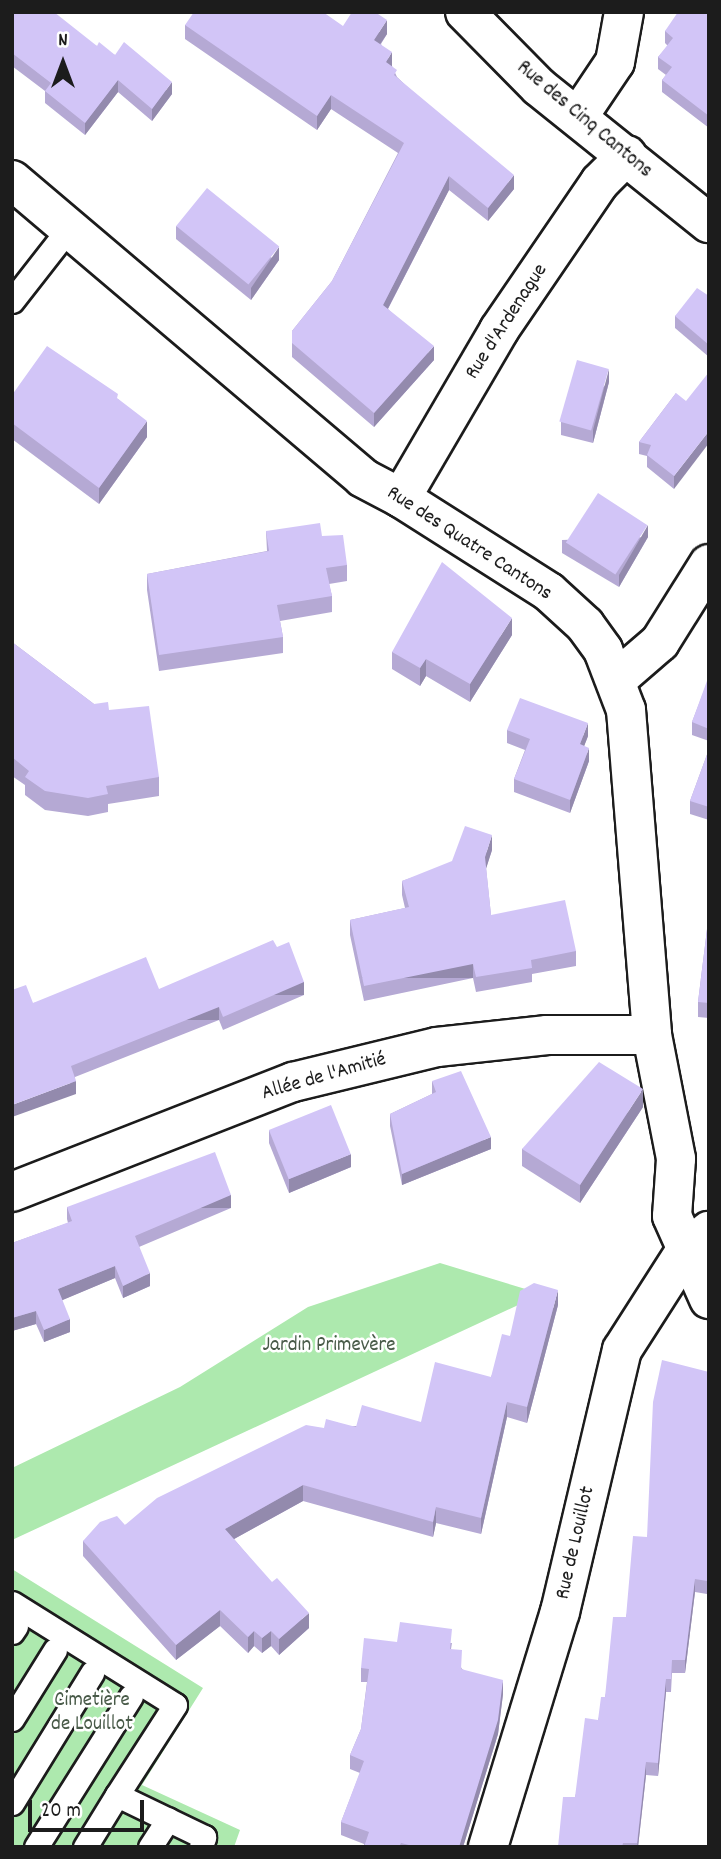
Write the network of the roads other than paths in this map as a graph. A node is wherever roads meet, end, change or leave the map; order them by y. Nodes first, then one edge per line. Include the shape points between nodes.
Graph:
1 (465, 12) edge
2 (624, 12) edge
3 (578, 117) junction
4 (627, 155) junction
5 (12, 180) edge
6 (709, 223) edge
7 (69, 228) junction
8 (12, 301) edge
9 (401, 498) junction
10 (709, 565) edge
11 (617, 680) junction
12 (652, 1035) junction
13 (12, 1192) edge
14 (697, 1240) edge
15 (709, 1299) edge
16 (13, 1620) edge
17 (55, 1650) dead end
18 (92, 1673) dead end
19 (131, 1696) dead end
20 (12, 1719) edge
21 (117, 1795) junction
22 (12, 1803) edge
23 (168, 1819) junction
24 (36, 1847) edge
25 (85, 1847) edge
26 (150, 1847) edge
27 (201, 1847) edge
28 (488, 1847) edge

1 - 3 street, Rue des Cinq Cantons via 539,87
2 - 3 street via 615,62
3 - 4 street, Rue des Cinq Cantons
4 - 6 street, Rue des Cinq Cantons
4 - 9 street, Rue d'Ardenague via 600,182 499,330
5 - 7 street, Rue des Quatre Cantons
7 - 8 lane
7 - 9 street, Rue des Quatre Cantons via 363,478
9 - 11 street, Rue des Quatre Cantons via 549,592 591,633
10 - 11 street via 660,642
11 - 12 street, Rue des Quatre Cantons via 626,710
12 - 13 street, Allée de l'Amitié via 547,1035 411,1053 293,1082
12 - 14 street, Rue des Quatre Cantons via 676,1159 671,1216
14 - 15 street, Rue des Quatre Cantons
14 - 28 street, Rue de Louillot via 622,1350 560,1612
16 - 21 lane via 175,1705
17 - 20 lane
18 - 22 lane
19 - 24 lane
21 - 23 lane
21 - 25 lane
23 - 26 lane
23 - 27 lane via 204,1837

